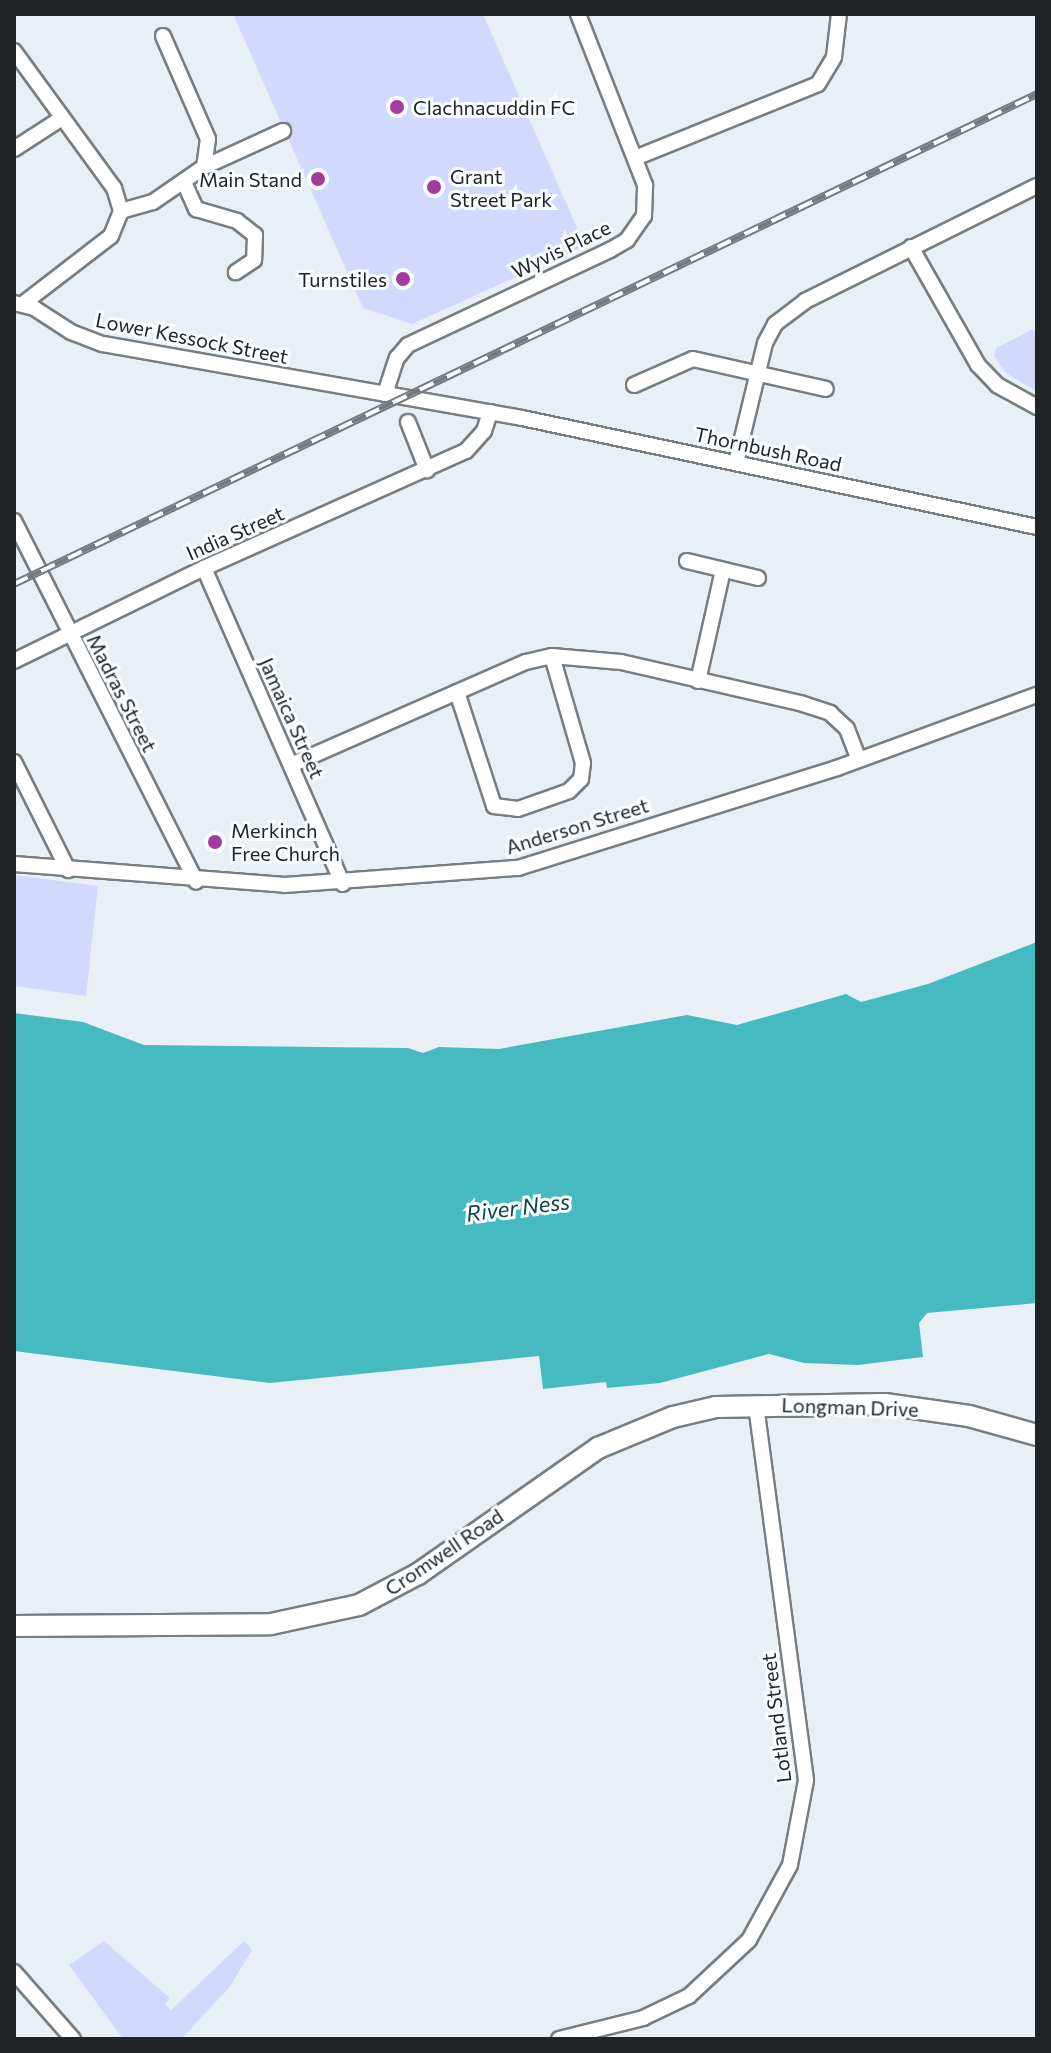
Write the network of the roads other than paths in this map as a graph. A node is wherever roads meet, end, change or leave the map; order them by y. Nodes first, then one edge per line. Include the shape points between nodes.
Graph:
1 (578, 14) edge
2 (839, 14) edge
3 (163, 36) dead end
4 (14, 51) edge
5 (62, 118) junction
6 (283, 131) dead end
7 (14, 149) edge
8 (635, 158) junction
9 (204, 167) junction
10 (184, 182) junction
11 (1037, 186) edge
12 (121, 211) junction
13 (911, 247) junction
14 (236, 272) dead end
15 (19, 303) edge
16 (758, 373) junction
17 (634, 385) dead end
18 (826, 389) dead end
19 (360, 390) joint
20 (385, 394) junction
21 (1037, 407) edge
22 (490, 412) junction
23 (408, 422) dead end
24 (736, 463) junction
25 (427, 470) junction
26 (14, 521) edge
27 (1037, 527) edge
28 (687, 561) dead end
29 (204, 568) junction
30 (723, 570) junction
31 (758, 578) dead end
32 (70, 634) junction
33 (552, 656) junction
34 (14, 661) edge
35 (698, 681) junction
36 (457, 692) junction
37 (1037, 695) edge
38 (859, 760) junction
39 (14, 762) edge
40 (291, 765) junction
41 (14, 864) edge
42 (68, 870) junction
43 (196, 882) junction
44 (343, 884) junction
45 (756, 1405) junction
46 (1037, 1435) edge
47 (14, 1626) edge
48 (14, 1972) edge
49 (73, 2039) edge
50 (559, 2039) edge

1 - 8 street, Wyvis Place
2 - 8 street via 834,57 818,84
3 - 9 street via 208,139
4 - 5 street
5 - 7 street
5 - 12 street via 114,188
6 - 9 street
8 - 20 street, Wyvis Place via 647,199 644,216 627,240 408,345 397,358
9 - 10 street
10 - 12 street via 153,202
10 - 14 street via 196,209 237,221 255,235 254,260
11 - 13 street
12 - 15 street via 111,236
13 - 16 street via 787,313 765,343
13 - 21 street via 978,365 997,385
15 - 19 street, Lower Kessock Street via 103,344
16 - 17 street via 693,359
16 - 18 street
16 - 24 street
19 - 20 street, Thornbush Road
20 - 22 street, Thornbush Road
22 - 24 street, Thornbush Road
22 - 25 street via 477,443
23 - 25 street
24 - 27 street, Thornbush Road
25 - 29 street, India Street
26 - 32 street, Madras Street
28 - 30 street
29 - 32 street, India Street
29 - 40 street, Jamaica Street
30 - 31 street
30 - 35 street
32 - 34 street, India Street
32 - 43 street, Madras Street
33 - 35 street via 621,662
33 - 36 street
33 - 36 street via 583,763 581,779 569,791 518,809 494,806
35 - 38 street via 830,713 847,729
36 - 40 street
37 - 38 street, Anderson Street
38 - 44 street, Anderson Street via 518,868
39 - 42 street
40 - 44 street, Jamaica Street
41 - 42 street, Anderson Street
42 - 43 street, Anderson Street
43 - 44 street, Anderson Street
45 - 46 street, Longman Drive via 885,1404 969,1416
45 - 47 street, Cromwell Road via 673,1417 598,1448 418,1574 359,1605 271,1624
45 - 50 street, Lotland Street via 806,1780 790,1865 749,1940 689,1996 643,2018
48 - 49 street

